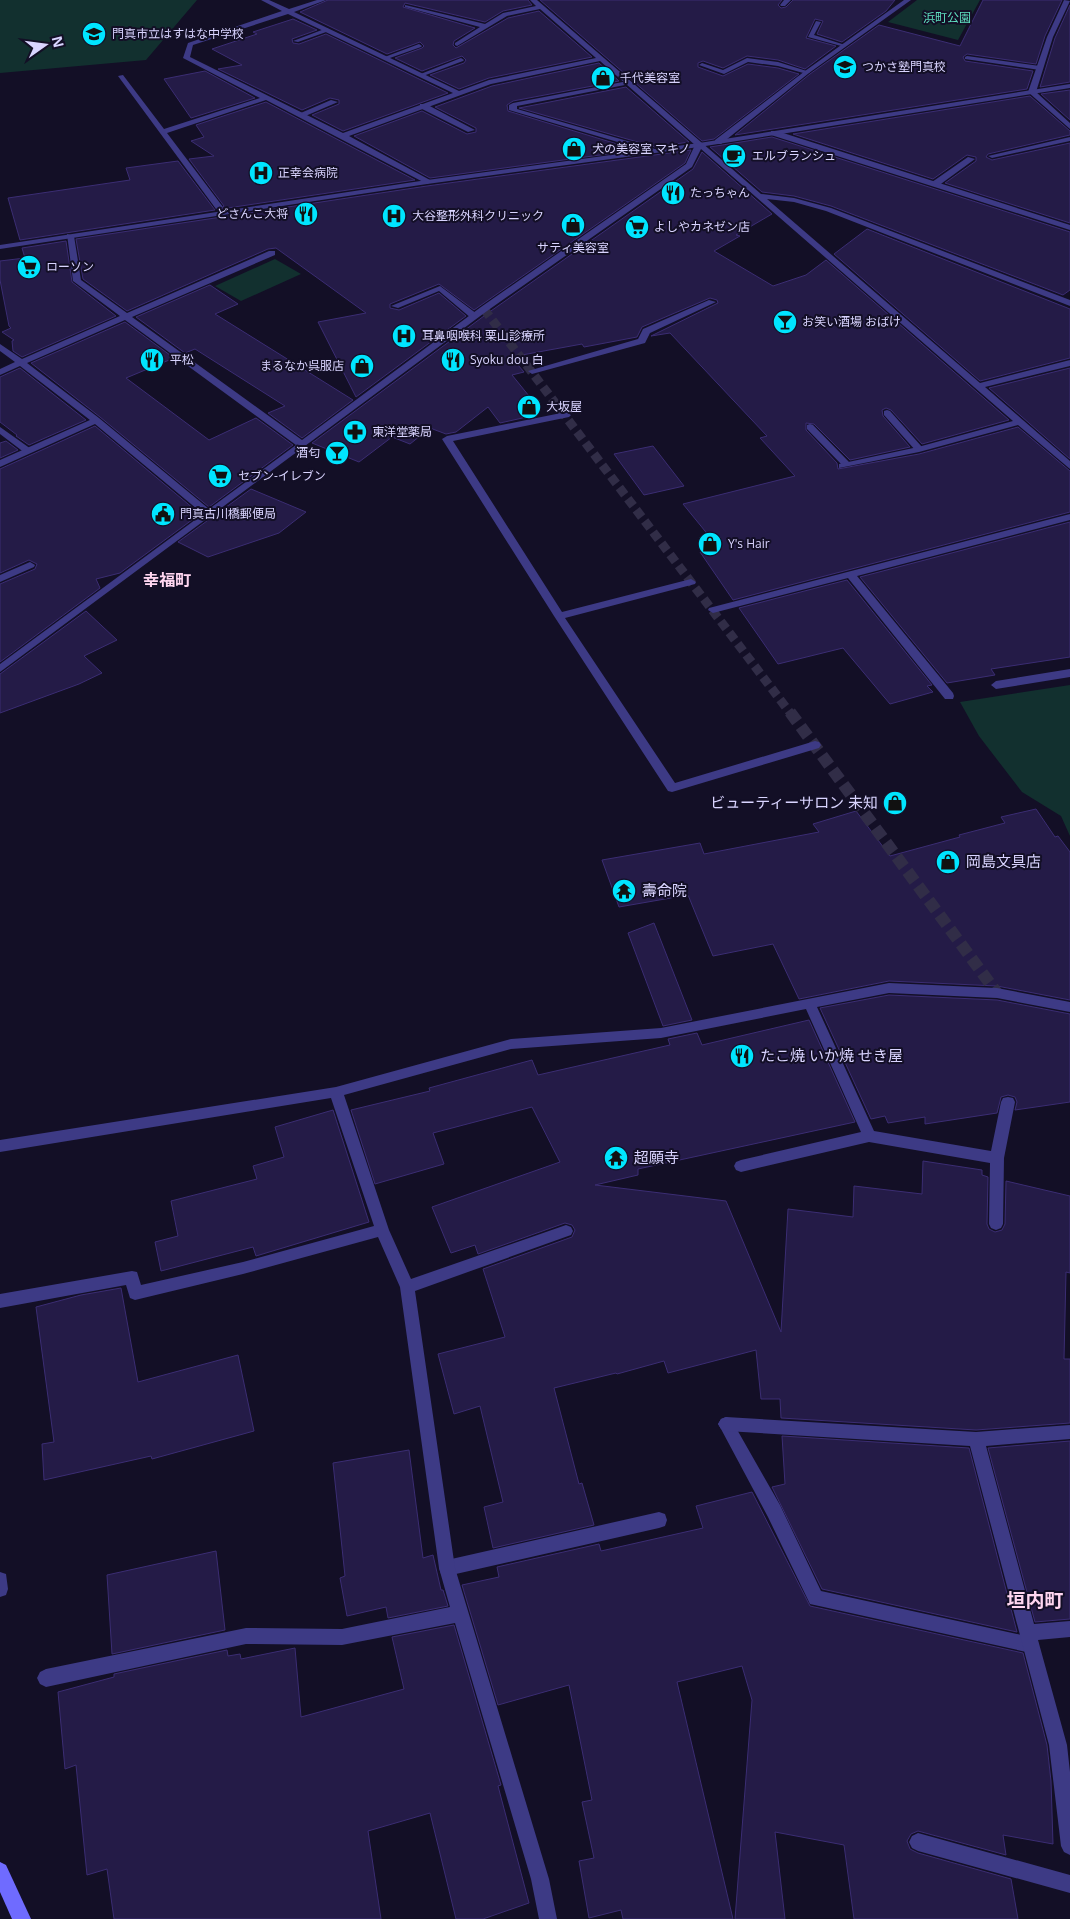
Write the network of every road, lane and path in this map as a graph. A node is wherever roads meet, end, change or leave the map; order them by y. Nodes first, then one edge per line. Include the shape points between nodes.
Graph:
1 (264, 0) edge
2 (323, 0) edge
3 (533, 0) edge
4 (908, 0) edge
5 (1066, 0) edge
6 (408, 6) dead end
7 (542, 7) junction
8 (289, 11) junction
9 (818, 22) dead end
10 (486, 26) junction
11 (327, 30) junction
12 (296, 41) dead end
13 (457, 44) dead end
14 (419, 46) dead end
15 (843, 46) junction
16 (385, 58) junction
17 (967, 58) dead end
18 (601, 59) junction
19 (461, 60) dead end
20 (702, 65) dead end
21 (1040, 68) junction
22 (807, 72) junction
23 (421, 75) junction
24 (121, 76) dead end
25 (628, 83) junction
26 (1070, 86) edge
27 (1032, 92) junction
28 (458, 93) junction
29 (266, 98) junction
30 (334, 102) dead end
31 (422, 106) junction
32 (300, 115) junction
33 (1070, 127) edge
34 (471, 130) dead end
35 (163, 132) junction
36 (774, 133) junction
37 (343, 136) junction
38 (1070, 139) edge
39 (718, 142) junction
40 (700, 145) junction
41 (652, 151) junction
42 (992, 156) dead end
43 (971, 159) dead end
44 (427, 182) junction
45 (935, 184) junction
46 (758, 196) junction
47 (219, 206) dead end
48 (1070, 228) edge
49 (70, 236) junction
50 (0, 247) edge
51 (272, 253) dead end
52 (712, 302) dead end
53 (1070, 303) edge
54 (396, 306) dead end
55 (126, 316) junction
56 (474, 316) junction
57 (0, 347) edge
58 (21, 363) junction
59 (1070, 363) edge
60 (532, 371) dead end
61 (0, 372) edge
62 (979, 386) junction
63 (887, 413) dead end
64 (566, 415) dead end
65 (96, 420) junction
66 (1019, 422) junction
67 (810, 427) dead end
68 (0, 430) edge
69 (302, 444) junction
70 (919, 449) junction
71 (28, 452) junction
72 (0, 464) edge
73 (1070, 466) edge
74 (209, 514) junction
75 (1070, 517) edge
76 (30, 565) dead end
77 (851, 575) junction
78 (0, 579) edge
79 (691, 582) dead end
80 (713, 610) dead end
81 (559, 616) junction
82 (0, 669) edge
83 (1070, 673) edge
84 (996, 685) dead end
85 (950, 696) dead end
86 (815, 745) dead end
87 (809, 1003) junction
88 (1070, 1007) edge
89 (336, 1092) junction
90 (1008, 1102) dead end
91 (869, 1136) junction
92 (0, 1146) edge
93 (997, 1158) junction
94 (741, 1166) dead end
95 (996, 1224) dead end
96 (382, 1230) junction
97 (566, 1230) dead end
98 (406, 1287) junction
99 (0, 1301) edge
100 (1070, 1432) edge
101 (976, 1439) junction
102 (659, 1520) dead end
103 (446, 1568) junction
104 (0, 1580) edge
105 (0, 1589) edge
106 (461, 1613) junction
107 (1070, 1629) edge
108 (1030, 1639) junction
109 (46, 1678) dead end
110 (918, 1842) dead end
111 (1070, 1846) edge
112 (0, 1871) edge
113 (1070, 1884) edge
114 (22, 1919) edge
115 (548, 1919) edge

1 - 8 street
2 - 8 street
3 - 7 street
4 - 15 street
5 - 21 street
6 - 10 street
7 - 10 street via 505,14
7 - 18 street
8 - 11 street
8 - 29 street via 190,44 186,58
9 - 15 street via 810,36
10 - 13 street
11 - 12 street
11 - 16 street
14 - 16 street
15 - 22 street
16 - 23 street
17 - 21 street
18 - 25 street
18 - 28 street via 489,82
19 - 23 street
20 - 22 street via 724,72 747,60
21 - 27 street
22 - 39 street
23 - 28 street
24 - 35 street
25 - 40 street
25 - 41 street via 513,105 513,110
26 - 27 street
27 - 33 street
27 - 36 street
28 - 31 street
29 - 32 street
29 - 35 street
30 - 32 street
31 - 34 street
31 - 37 street
32 - 37 street
35 - 47 street
36 - 39 street
36 - 45 street
37 - 44 street
38 - 42 street
39 - 40 street
40 - 41 street
40 - 46 street
40 - 56 street via 690,165
41 - 44 street
43 - 45 street
44 - 49 street
45 - 48 street
46 - 53 street via 778,196 826,209
46 - 62 street
49 - 50 street
49 - 55 street via 77,281
51 - 55 street
52 - 60 street via 646,331 642,340
54 - 56 street via 440,288
55 - 58 street
55 - 69 street
56 - 69 street
57 - 58 street
58 - 61 street
58 - 65 street
59 - 62 street
62 - 66 street
63 - 70 street
64 - 81 street via 447,439
65 - 71 street
65 - 74 street
66 - 70 street
66 - 73 street
67 - 70 street via 844,465
68 - 71 street
69 - 74 street
71 - 72 street
74 - 82 street
75 - 77 street
76 - 78 street
77 - 80 street
77 - 85 street
79 - 81 street
81 - 86 street via 672,788
83 - 84 street
87 - 88 street via 889,988 997,993
87 - 89 street via 661,1034 511,1044
87 - 91 street
89 - 92 street
89 - 96 street
90 - 93 street
91 - 93 street
91 - 94 street
93 - 95 street
96 - 98 street
96 - 99 street via 135,1293 132,1276
97 - 98 street
98 - 103 street
100 - 101 street
101 - 108 street
101 - 108 street via 726,1424 816,1598
102 - 103 street
103 - 106 street
104 - 105 street
106 - 109 street via 342,1637 246,1636
106 - 115 street via 540,1879
107 - 108 street
108 - 111 street via 1058,1745
110 - 113 street
112 - 114 main road

